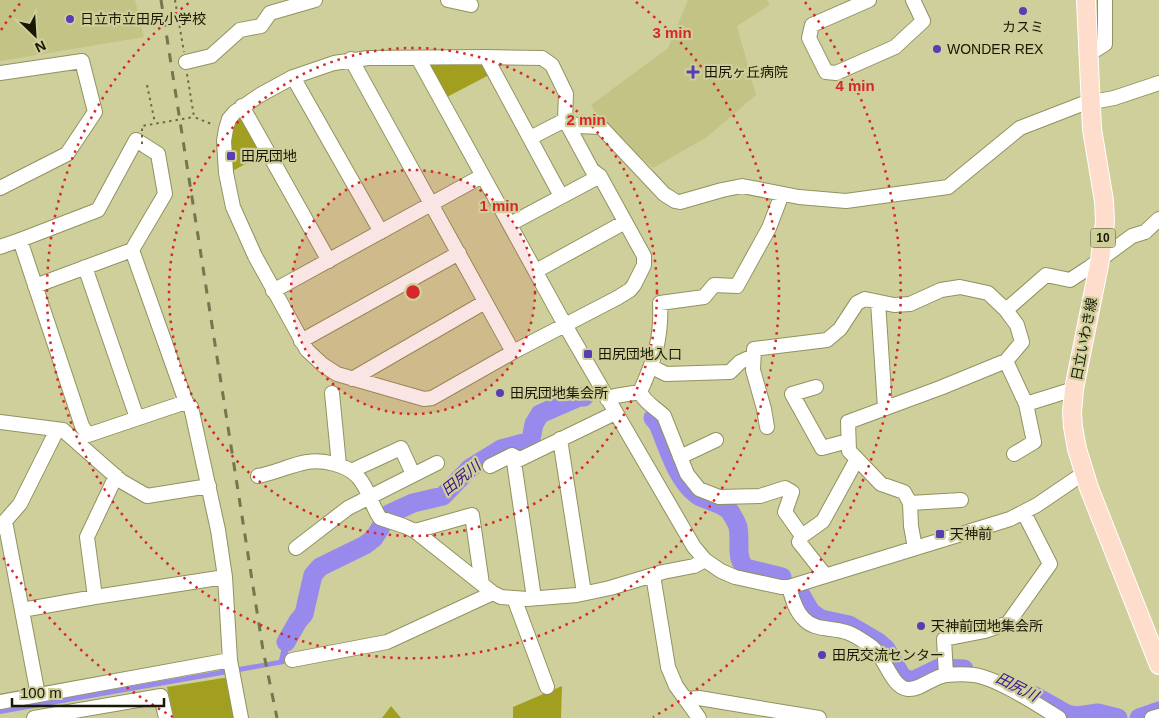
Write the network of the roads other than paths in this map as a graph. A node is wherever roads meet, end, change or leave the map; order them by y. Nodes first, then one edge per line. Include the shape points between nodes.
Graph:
1 (315, 0) edge
2 (448, 0) edge
3 (869, 0) edge
4 (913, 0) edge
5 (1086, 0) edge
6 (1105, 0) edge
7 (471, 5) dead end
8 (1089, 54) junction
9 (486, 57) junction
10 (418, 58) junction
11 (351, 60) junction
12 (186, 62) road end
13 (0, 73) edge
14 (293, 78) junction
15 (1159, 83) edge
16 (1090, 102) junction
17 (242, 106) junction
18 (565, 120) junction
19 (530, 138) junction
20 (482, 176) junction
21 (600, 176) junction
22 (0, 188) edge
23 (782, 194) junction
24 (562, 196) junction
25 (431, 204) junction
26 (1159, 219) edge
27 (625, 222) junction
28 (510, 224) junction
29 (381, 232) junction
30 (20, 240) junction
31 (0, 247) edge
32 (132, 250) junction
33 (458, 253) junction
34 (1100, 260) junction
35 (329, 261) junction
36 (85, 267) junction
37 (536, 271) junction
38 (35, 286) junction
39 (273, 291) junction
40 (486, 302) junction
41 (878, 302) junction
42 (1006, 310) junction
43 (565, 324) junction
44 (302, 341) junction
45 (513, 352) junction
46 (753, 356) junction
47 (1006, 361) junction
48 (652, 367) junction
49 (352, 379) junction
50 (816, 387) dead end
51 (1074, 389) junction
52 (640, 392) junction
53 (332, 393) dead end
54 (607, 399) junction
55 (186, 402) junction
56 (1026, 404) junction
57 (885, 408) junction
58 (615, 413) junction
59 (137, 418) junction
60 (0, 422) edge
61 (766, 427) dead end
62 (57, 430) junction
63 (560, 440) junction
64 (716, 440) dead end
65 (848, 442) junction
66 (1014, 454) dead end
67 (680, 457) junction
68 (519, 459) junction
69 (857, 459) junction
70 (437, 463) dead end
71 (490, 466) dead end
72 (345, 468) junction
73 (1084, 473) junction
74 (413, 474) junction
75 (116, 476) junction
76 (258, 476) dead end
77 (209, 486) junction
78 (370, 496) junction
79 (961, 500) dead end
80 (910, 503) junction
81 (1024, 513) junction
82 (3, 524) edge
83 (415, 531) junction
84 (802, 536) junction
85 (296, 548) dead end
86 (915, 548) junction
87 (705, 560) junction
88 (652, 575) junction
89 (825, 575) junction
90 (225, 577) junction
91 (789, 587) junction
92 (487, 589) junction
93 (584, 593) junction
94 (96, 596) junction
95 (514, 598) junction
96 (534, 598) junction
97 (22, 610) junction
98 (292, 660) dead end
99 (1159, 665) edge
100 (231, 666) junction
101 (946, 670) junction
102 (547, 687) dead end
103 (38, 695) junction
104 (685, 699) junction
105 (0, 702) edge
106 (777, 714) edge
107 (1159, 716) edge
108 (34, 718) edge
109 (166, 718) edge
110 (241, 718) edge
111 (699, 718) edge
112 (819, 718) edge
113 (1059, 718) edge
114 (1152, 718) edge

1 - 12 street via 270,13 261,26 240,30 211,56
2 - 7 street
3 - 4 street via 812,25 809,38 826,72 836,73 895,46 923,21
5 - 8 main road, 日立いわき線 / 10
6 - 8 street via 1105,44
8 - 16 main road, 日立いわき線 / 10
9 - 10 street
9 - 18 street via 542,58 552,65 566,94
9 - 19 street
10 - 11 street
10 - 20 street
11 - 14 street
11 - 25 street
13 - 22 street via 82,61 95,112 68,154
14 - 17 street
14 - 29 street
15 - 16 street via 1114,98
16 - 23 street via 1020,128 948,188 846,201
16 - 34 main road, 日立いわき線 / 10 via 1104,201
17 - 35 street
17 - 39 street via 229,119 226,129 226,173 233,207 244,236
18 - 19 street
18 - 21 street via 592,170
18 - 23 street via 578,126 603,128 675,202 742,186
19 - 24 street
20 - 25 street
20 - 28 street
21 - 24 street
21 - 27 street
23 - 48 street via 770,228 737,286 714,285 704,297 660,303 661,325
24 - 28 street
25 - 29 street
25 - 33 street
26 - 34 street via 1145,232 1132,236
27 - 37 street
27 - 43 street via 644,256 644,265 634,285
28 - 37 street
29 - 35 street
30 - 31 street
30 - 32 street via 98,210 136,140 158,154 165,194
30 - 38 street
32 - 36 street
32 - 55 street
33 - 40 street
33 - 44 street
34 - 42 street via 1070,280 1046,275
34 - 51 main road, 日立いわき線 / 10
35 - 39 street
36 - 38 street
36 - 59 street
37 - 43 street
38 - 59 street via 82,426 88,435
39 - 44 street
40 - 45 street
40 - 49 street
41 - 42 street via 910,304 941,290 960,287 988,292
41 - 46 street via 865,299 857,303 840,329 827,340 754,349
41 - 57 street
42 - 47 street via 1022,342
43 - 45 street
43 - 54 street
44 - 49 street via 323,365
45 - 49 street via 429,399
46 - 48 street via 730,372 666,374
46 - 61 street via 753,370
47 - 56 street
47 - 57 street
48 - 52 street
50 - 65 street via 792,394 822,448
51 - 56 street
51 - 73 main road, 日立いわき線 / 10 via 1073,427
52 - 54 street
52 - 67 street via 645,402 664,416
53 - 72 street
54 - 58 street
55 - 59 street
55 - 77 street via 191,407
56 - 66 street via 1034,442
57 - 65 street via 848,422
58 - 63 street
58 - 87 street via 686,535
60 - 62 street
62 - 75 street via 63,430
62 - 82 street via 20,504
63 - 68 street
63 - 93 street
64 - 67 street
65 - 69 street via 849,450
67 - 84 street via 699,489 719,497 760,496 785,488 792,492 785,512
68 - 71 street via 512,455
68 - 96 street via 514,462
69 - 80 street via 881,484 904,492
69 - 84 street via 823,521
70 - 74 street
72 - 74 street via 401,448
72 - 76 street via 308,461
72 - 78 street via 358,476
73 - 81 street
73 - 99 main road, 日立いわき線 / 10
74 - 78 street
75 - 77 street via 147,496
75 - 94 street via 87,537
77 - 90 street
78 - 83 street via 384,520
78 - 85 street via 348,508
79 - 80 street
80 - 86 street
81 - 86 street
81 - 101 street via 1050,564 1008,623 944,639
82 - 97 street
83 - 92 street
83 - 92 street via 472,515
84 - 89 street via 799,542
86 - 89 street
87 - 88 street via 694,566
87 - 91 street via 735,577
88 - 93 street
88 - 104 street via 668,667
89 - 91 street
90 - 94 street
90 - 100 street
91 - 101 street via 802,618 818,627 846,632 872,648 881,656 897,684 907,689 918,688
92 - 95 street via 501,597
92 - 98 street via 387,642
93 - 96 street
94 - 97 street
95 - 96 street
95 - 102 street
97 - 103 street
100 - 103 street
100 - 110 street
101 - 113 street via 996,682
103 - 105 street
104 - 106 street via 699,698
104 - 111 street
106 - 112 street
107 - 114 street
108 - 109 street via 161,696

